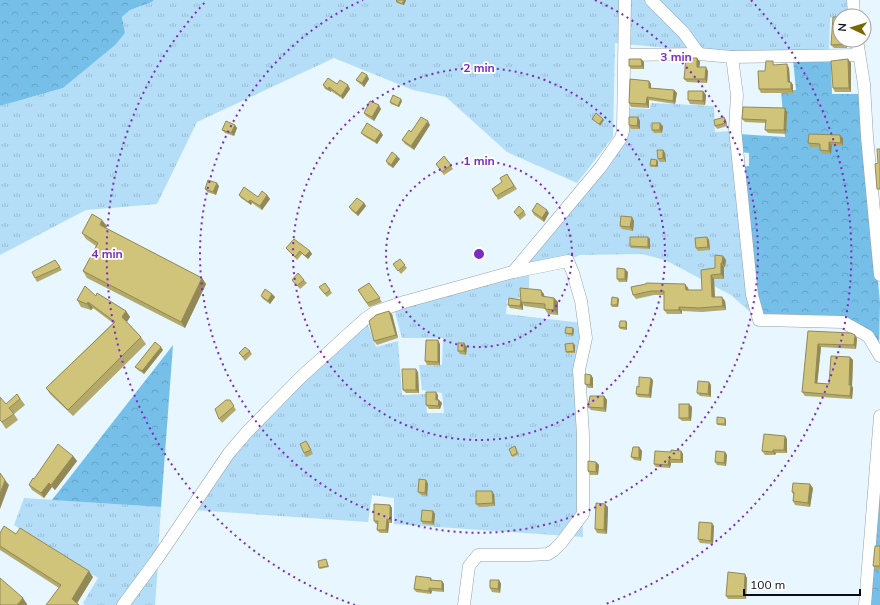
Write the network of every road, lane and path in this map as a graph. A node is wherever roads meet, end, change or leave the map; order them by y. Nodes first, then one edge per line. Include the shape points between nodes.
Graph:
1 (625, 0) edge
2 (651, 0) edge
3 (858, 48) edge
4 (699, 54) junction
5 (624, 55) junction
6 (859, 55) junction
7 (732, 57) junction
8 (513, 272) junction
9 (880, 274) edge
10 (880, 356) edge
11 (880, 416) edge
12 (123, 605) edge
13 (464, 605) edge
14 (865, 605) edge

1 - 5 street
2 - 4 street via 684,33
3 - 6 street
4 - 5 street
4 - 7 street
5 - 8 street via 621,138 600,168
6 - 7 street
6 - 9 street via 864,84
7 - 10 street via 737,95 735,129 752,294 759,320 843,322 868,336
8 - 12 street via 404,302 375,312 366,319 301,377 229,453 158,559
8 - 13 street via 568,261 581,301 586,338 579,370 583,435 583,514 561,543 548,554 478,555 469,566
11 - 14 street

